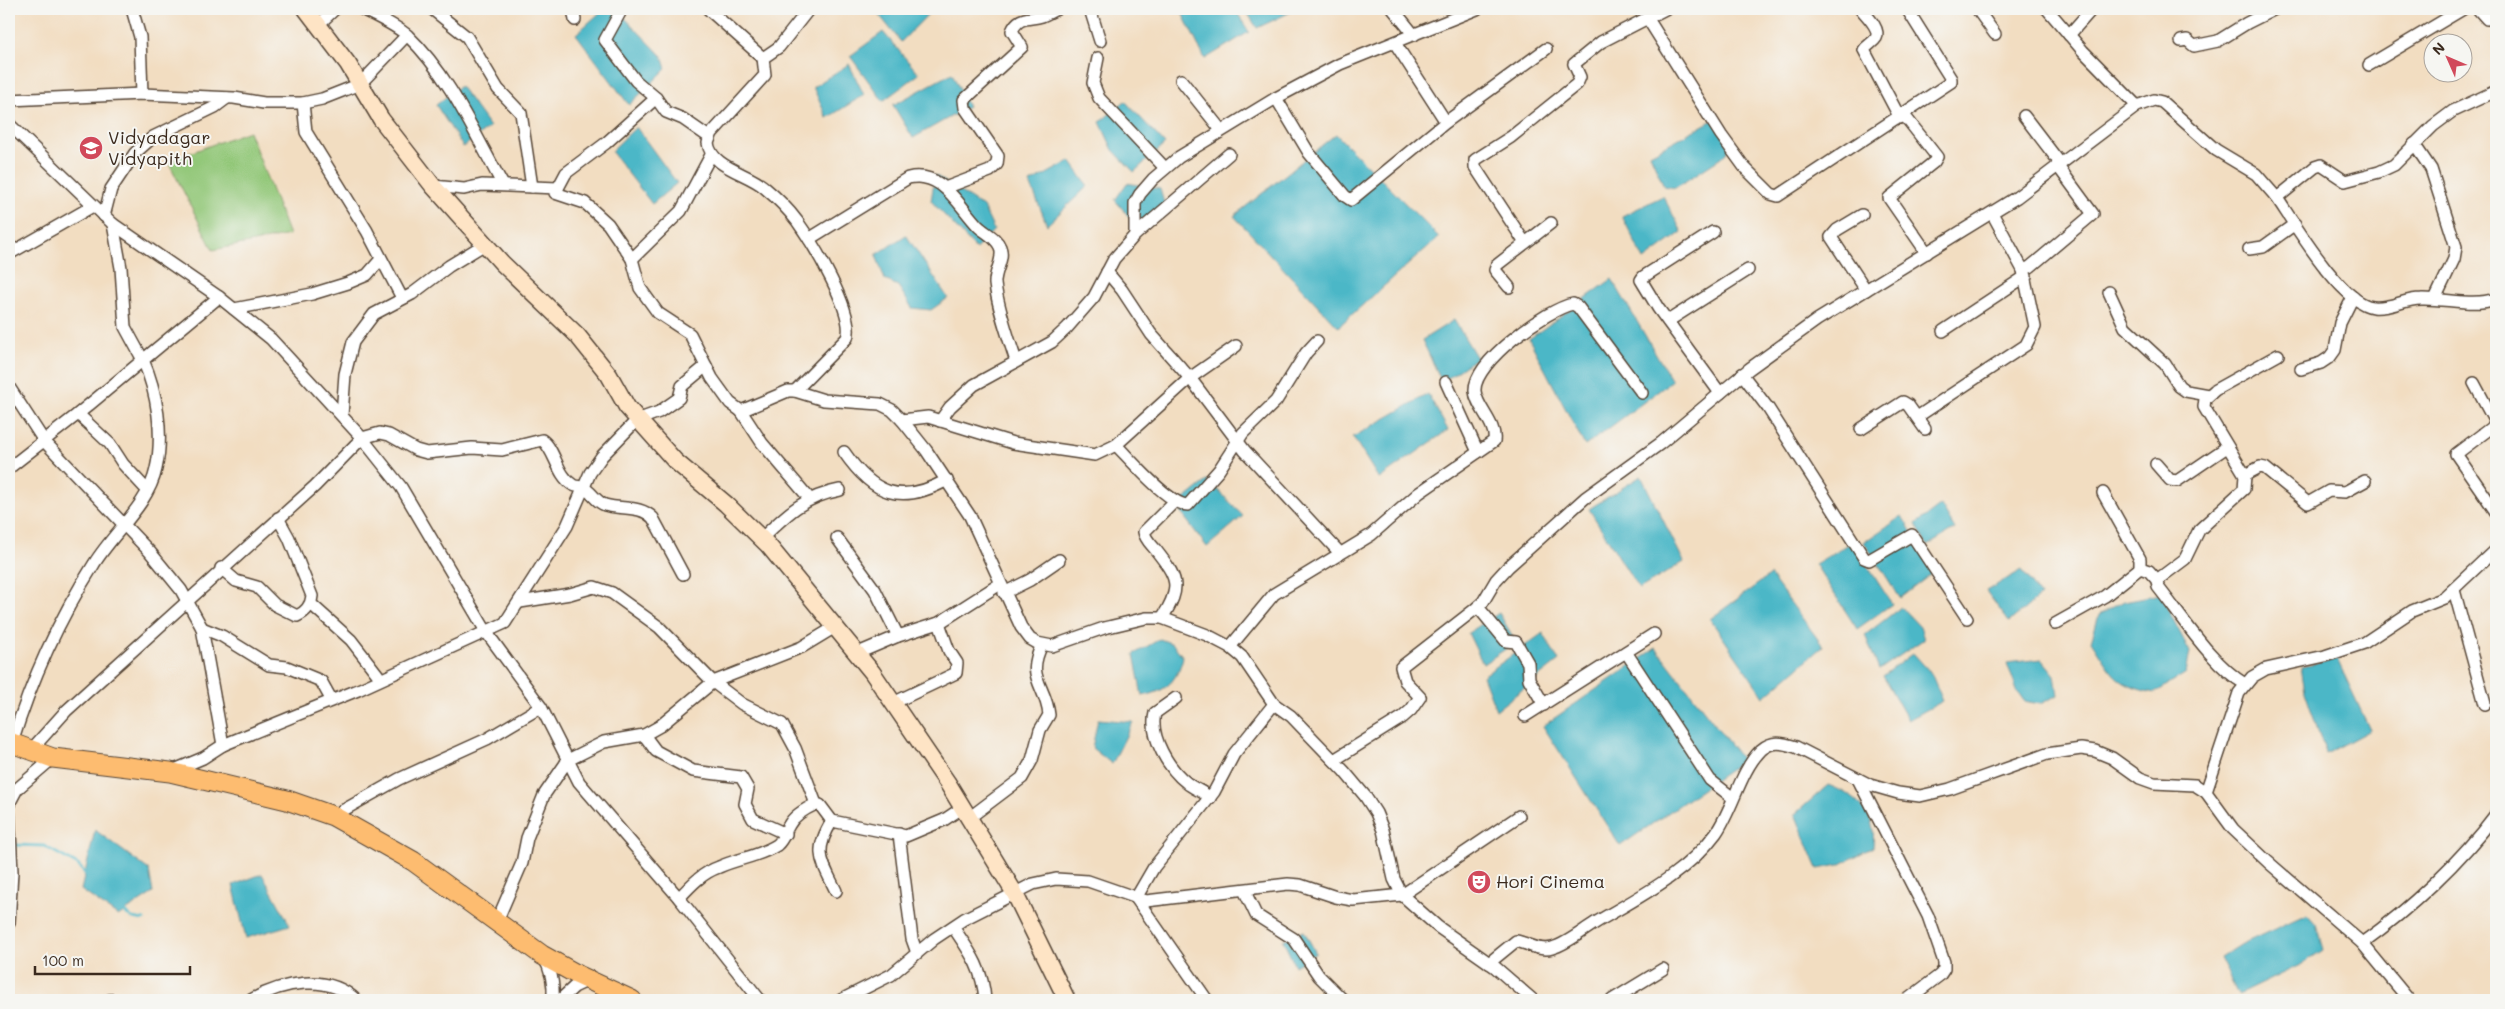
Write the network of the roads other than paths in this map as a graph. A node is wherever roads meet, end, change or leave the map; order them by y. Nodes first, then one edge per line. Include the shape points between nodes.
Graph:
1 (132, 9) edge
2 (306, 9) edge
3 (335, 9) edge
4 (362, 9) edge
5 (622, 9) edge
6 (708, 9) edge
7 (810, 9) edge
8 (1057, 9) edge
9 (1090, 9) edge
10 (1393, 9) edge
11 (1477, 9) edge
12 (1665, 9) edge
13 (1861, 9) edge
14 (1907, 9) edge
15 (1977, 9) edge
16 (2047, 9) edge
17 (2092, 9) edge
18 (2275, 9) edge
19 (2463, 9) edge
20 (2478, 9) edge
21 (436, 10) edge
22 (2496, 16) edge
23 (1648, 18) junction
24 (319, 24) junction
25 (1995, 34) dead end
26 (2069, 34) junction
27 (407, 35) junction
28 (1414, 35) junction
29 (1100, 41) dead end
30 (2182, 41) dead end
31 (1395, 43) junction
32 (1546, 49) dead end
33 (763, 58) junction
34 (1098, 58) dead end
35 (2368, 65) dead end
36 (1181, 80) dead end
37 (360, 84) junction
38 (2496, 90) edge
39 (142, 94) junction
40 (227, 98) junction
41 (656, 98) junction
42 (1276, 98) junction
43 (9, 100) edge
44 (303, 103) junction
45 (2137, 106) junction
46 (1902, 116) junction
47 (2024, 116) dead end
48 (1446, 122) junction
49 (9, 124) edge
50 (1221, 130) junction
51 (709, 137) junction
52 (2414, 144) junction
53 (1229, 154) dead end
54 (712, 155) junction
55 (2059, 164) junction
56 (1165, 168) junction
57 (504, 185) junction
58 (433, 186) junction
59 (532, 187) junction
60 (558, 188) junction
61 (946, 188) junction
62 (2277, 198) junction
63 (93, 206) junction
64 (1992, 213) junction
65 (1862, 215) dead end
66 (108, 220) junction
67 (1551, 223) dead end
68 (2295, 224) junction
69 (1713, 232) dead end
70 (1135, 235) junction
71 (809, 239) junction
72 (1525, 243) junction
73 (485, 244) junction
74 (2249, 249) dead end
75 (1927, 253) junction
76 (9, 254) edge
77 (381, 259) junction
78 (632, 259) junction
79 (1748, 270) dead end
80 (1107, 272) junction
81 (2024, 273) junction
82 (1509, 287) dead end
83 (1866, 290) junction
84 (2109, 292) dead end
85 (219, 297) junction
86 (2353, 297) junction
87 (402, 298) junction
88 (2435, 299) junction
89 (2496, 299) edge
90 (234, 309) junction
91 (1668, 322) junction
92 (1943, 331) dead end
93 (1317, 341) dead end
94 (1236, 346) dead end
95 (2278, 355) dead end
96 (143, 360) junction
97 (1016, 361) junction
98 (706, 366) junction
99 (2301, 369) dead end
100 (1742, 374) junction
101 (1190, 378) junction
102 (1446, 382) dead end
103 (2474, 383) dead end
104 (9, 387) edge
105 (795, 391) junction
106 (1720, 392) junction
107 (1642, 393) dead end
108 (2208, 395) junction
109 (2496, 398) edge
110 (2487, 406) junction
111 (741, 411) junction
112 (78, 414) junction
113 (342, 415) junction
114 (1917, 417) junction
115 (637, 420) junction
116 (902, 420) junction
117 (940, 421) junction
118 (1861, 429) dead end
119 (1925, 429) dead end
120 (362, 438) junction
121 (1237, 440) junction
122 (44, 441) junction
123 (1116, 445) junction
124 (2227, 447) junction
125 (844, 452) dead end
126 (1478, 452) junction
127 (2156, 464) dead end
128 (9, 468) edge
129 (2245, 475) junction
130 (947, 480) junction
131 (2365, 481) dead end
132 (584, 488) junction
133 (147, 490) junction
134 (840, 490) dead end
135 (2103, 493) dead end
136 (809, 498) junction
137 (1175, 501) junction
138 (2496, 512) edge
139 (278, 518) junction
140 (123, 526) junction
141 (837, 538) dead end
142 (761, 539) junction
143 (2496, 549) edge
144 (1340, 553) junction
145 (1059, 560) dead end
146 (221, 568) junction
147 (2140, 568) junction
148 (683, 574) dead end
149 (2156, 580) junction
150 (1002, 588) junction
151 (2454, 590) junction
152 (520, 602) junction
153 (187, 603) junction
154 (311, 604) junction
155 (1478, 607) junction
156 (1162, 618) junction
157 (1967, 618) dead end
158 (939, 623) junction
159 (2054, 624) dead end
160 (835, 627) junction
161 (202, 628) junction
162 (487, 633) junction
163 (1654, 634) dead end
164 (898, 636) junction
165 (1042, 645) junction
166 (1230, 646) junction
167 (1626, 652) junction
168 (858, 653) junction
169 (378, 675) dead end
170 (713, 682) junction
171 (2245, 684) junction
172 (1176, 698) dead end
173 (331, 700) junction
174 (893, 703) junction
175 (1274, 704) junction
176 (1544, 704) junction
177 (2485, 704) dead end
178 (541, 707) junction
179 (1525, 716) dead end
180 (644, 736) junction
181 (10, 743) edge
182 (223, 745) junction
183 (32, 750) junction
184 (53, 758) junction
185 (568, 760) junction
186 (1334, 760) junction
187 (170, 772) junction
188 (1858, 779) junction
189 (2206, 792) junction
190 (1210, 798) junction
191 (1733, 798) junction
192 (9, 804) edge
193 (816, 804) junction
194 (9, 810) edge
195 (966, 813) junction
196 (2496, 814) edge
197 (333, 816) junction
198 (1519, 816) dead end
199 (832, 820) junction
200 (786, 834) junction
201 (899, 834) junction
202 (1244, 890) junction
203 (836, 891) dead end
204 (1014, 892) junction
205 (1402, 895) junction
206 (679, 898) junction
207 (1136, 898) junction
208 (497, 921) junction
209 (9, 922) edge
210 (953, 927) junction
211 (2362, 943) junction
212 (917, 953) junction
213 (542, 955) junction
214 (1489, 962) junction
215 (1663, 969) dead end
216 (589, 980) junction
217 (110, 1000) edge
218 (118, 1000) edge
219 (252, 1000) edge
220 (356, 1000) edge
221 (553, 1000) edge
222 (560, 1000) edge
223 (632, 1000) edge
224 (760, 1000) edge
225 (841, 1000) edge
226 (985, 1000) edge
227 (1067, 1000) edge
228 (1207, 1000) edge
229 (1344, 1000) edge
230 (1533, 1000) edge
231 (1612, 1000) edge
232 (1907, 1000) edge
233 (2409, 1000) edge

1 - 39 street via 140,37
2 - 24 street
3 - 24 street
4 - 27 street
5 - 41 street via 605,40 636,81
6 - 33 street
7 - 33 street via 779,47
8 - 61 street via 1040,17 1029,16 1015,24 1012,31 1022,47 964,100 965,108 998,156 997,164 990,171
9 - 29 street
10 - 28 street
11 - 28 street
12 - 23 street
13 - 46 street via 1877,33 1864,50
14 - 46 street via 1951,79 1949,84
15 - 25 street
16 - 26 street
17 - 26 street
18 - 30 street via 2209,44 2194,46 2187,40
19 - 35 street
20 - 22 street via 2487,20
21 - 59 street via 467,38 498,89 521,113
23 - 46 street via 1721,135 1745,168 1771,194 1778,196
23 - 72 street via 1601,42 1574,64 1580,77 1577,84 1511,137 1475,160 1475,167
24 - 37 street
26 - 45 street
27 - 37 street
27 - 57 street via 445,82
28 - 31 street
31 - 42 street via 1353,58
31 - 48 street
32 - 48 street
33 - 51 street via 765,75
34 - 56 street via 1093,83 1099,98
36 - 50 street
37 - 44 street
37 - 58 street via 381,119
38 - 52 street via 2453,111
39 - 40 street
39 - 43 street
40 - 44 street
40 - 66 street via 153,137 136,153 111,189
41 - 51 street via 666,112 684,119
41 - 60 street via 606,143 566,173
42 - 48 street via 1309,153 1351,200
42 - 50 street
44 - 77 street via 306,132
45 - 55 street
45 - 62 street via 2154,100 2162,102 2216,150 2256,174
46 - 75 street via 1937,157 1889,198
47 - 55 street
49 - 63 street
50 - 56 street
51 - 54 street
52 - 62 street via 2394,165 2352,181 2338,178 2325,166 2315,167
52 - 88 street via 2431,169 2456,248
53 - 70 street
54 - 71 street via 723,165 764,187 783,204
54 - 78 street via 681,211
55 - 64 street
55 - 81 street via 2093,214
56 - 70 street via 1135,203
57 - 58 street via 464,189
57 - 59 street
58 - 73 street
59 - 60 street
60 - 78 street via 555,193 586,203 608,224
61 - 71 street via 931,178 908,178
61 - 97 street via 979,228 1000,247 1002,252 995,283
62 - 68 street
63 - 66 street
63 - 76 street
64 - 75 street
64 - 81 street
65 - 83 street via 1831,237
66 - 85 street
66 - 96 street via 121,268 125,327
67 - 72 street
68 - 74 street via 2263,247
68 - 86 street via 2330,273
69 - 91 street via 1643,277 1642,283
70 - 80 street
71 - 105 street via 837,292 849,333
72 - 82 street via 1495,268
73 - 87 street
73 - 115 street via 577,335 610,375
75 - 83 street
77 - 87 street
77 - 90 street via 367,275 348,283 312,294
78 - 98 street via 640,288 658,313 690,334
79 - 91 street
80 - 97 street via 1094,297 1067,328 1052,342
80 - 101 street via 1156,341
81 - 92 street
81 - 114 street via 2035,327 2026,345
83 - 100 street via 1817,320
84 - 108 street via 2125,327 2165,364 2179,386 2186,391
85 - 90 street
85 - 96 street
86 - 88 street via 2370,307 2380,308 2412,299
86 - 99 street via 2340,323 2335,350 2330,357 2321,364
87 - 113 street via 374,314 353,342 345,374
88 - 89 street via 2480,303
90 - 113 street via 271,339
91 - 106 street
93 - 121 street via 1276,401
94 - 101 street
95 - 108 street
96 - 112 street
96 - 133 street via 154,395 159,446 156,470
97 - 117 street via 974,385
98 - 111 street via 730,403
98 - 115 street via 682,386 679,398 658,412
100 - 106 street
100 - 157 street via 1768,408 1864,558 1869,560 1912,535
101 - 121 street
101 - 123 street
102 - 126 street
103 - 110 street
104 - 122 street
105 - 111 street
105 - 116 street via 824,400 880,404
106 - 155 street via 1661,443 1585,498 1553,526 1496,580
107 - 126 street via 1578,307 1573,304 1565,306 1534,324 1481,371 1475,385 1476,394 1494,437 1491,444
108 - 124 street via 2204,399 2204,408
109 - 110 street
110 - 138 street via 2496,424 2456,454
111 - 136 street via 762,443
112 - 122 street
112 - 133 street via 110,444
113 - 120 street
114 - 118 street via 1903,402
114 - 119 street
115 - 132 street via 602,456
115 - 142 street via 675,461
116 - 117 street via 915,417
116 - 130 street
117 - 123 street via 1013,444 1084,455 1095,456
120 - 132 street via 380,433 389,435 427,454 472,448 502,450 542,440 568,481
120 - 139 street
120 - 162 street via 401,487
121 - 137 street via 1220,470 1191,503 1183,505
121 - 144 street
122 - 128 street
122 - 140 street
123 - 137 street
124 - 127 street via 2176,481 2170,480
124 - 129 street
125 - 130 street via 865,480 892,491 910,495
126 - 144 street via 1419,493 1370,535
129 - 131 street via 2265,468 2308,503 2330,491 2345,492
129 - 149 street via 2244,489 2198,530 2185,559
130 - 150 street via 970,516
132 - 148 street via 606,505 648,513
132 - 152 street via 567,526
133 - 140 street
134 - 136 street
135 - 147 street via 2140,559
136 - 142 street
137 - 156 street via 1144,532 1174,573 1176,582 1174,597
139 - 146 street
139 - 154 street via 312,596
140 - 153 street via 170,575
140 - 181 street via 95,562 67,612 25,699
141 - 164 street via 875,590
142 - 160 street
143 - 151 street
144 - 166 street via 1274,594
145 - 150 street via 1030,580
146 - 153 street
146 - 154 street via 236,581 257,587 275,604 297,616
147 - 149 street via 2149,571
147 - 159 street via 2105,596
149 - 171 street via 2158,587 2216,660
150 - 158 street
150 - 165 street via 1021,627 1030,639
151 - 171 street via 2438,602 2412,611 2364,643 2325,656 2266,669
151 - 177 street
152 - 162 street via 505,623
152 - 170 street via 594,587 604,589 647,617
153 - 161 street
153 - 183 street via 66,711
154 - 169 street via 351,640
155 - 176 street via 1506,641 1516,642 1528,663 1529,679
155 - 186 street via 1401,667 1405,681 1420,697 1411,710
156 - 165 street via 1128,622 1052,646
156 - 166 street
158 - 164 street
158 - 174 street via 957,664 956,673
160 - 168 street
160 - 170 street via 802,647
161 - 173 street via 222,636 269,665 287,667 321,681
161 - 182 street
162 - 173 street
162 - 178 street
163 - 167 street
164 - 168 street
165 - 195 street via 1035,658 1035,675 1049,715 1040,730 1032,760 1016,785
166 - 175 street via 1247,664
167 - 176 street
167 - 191 street via 1710,780
168 - 174 street
170 - 180 street
170 - 193 street via 742,704 782,724 795,748
171 - 189 street via 2239,693
172 - 190 street via 1155,713 1159,744 1185,782
173 - 182 street
174 - 195 street
175 - 186 street via 1291,716
175 - 190 street via 1234,754
176 - 179 street
178 - 185 street
178 - 197 street via 487,739 399,779
180 - 185 street via 604,742
180 - 200 street via 656,751 693,771 741,777 748,789 745,804 754,819
181 - 183 main road
182 - 187 street via 203,758
183 - 184 main road
184 - 187 main road
184 - 192 street via 17,789
185 - 206 street via 580,782
185 - 208 street via 544,795 526,838 522,863
186 - 205 street via 1376,813
187 - 197 main road via 287,800
188 - 189 street via 1883,790 1920,796 1950,789 2047,754 2081,749 2112,758 2140,778 2154,783 2186,783
188 - 191 street via 1796,747 1782,742 1772,743 1756,756
188 - 232 street via 1928,916 1944,962 1940,975
189 - 211 street via 2233,829
190 - 207 street via 1154,867
191 - 214 street via 1711,839 1655,888 1554,948 1539,948 1516,941
193 - 199 street
193 - 200 street via 793,819
194 - 209 street via 12,872
195 - 201 street via 911,835
195 - 204 street
196 - 211 street via 2419,897
197 - 208 main road via 413,861
198 - 205 street
199 - 201 street
199 - 203 street via 820,848
200 - 206 street via 780,842 760,854 708,872
201 - 212 street via 912,939
202 - 205 street via 1288,884 1353,900
202 - 207 street via 1146,901
202 - 229 street via 1256,916 1294,939 1319,976
204 - 207 street via 1033,884 1073,879
204 - 210 street
204 - 227 street
205 - 214 street via 1438,927
206 - 224 street
207 - 228 street
208 - 213 main road
210 - 212 street
210 - 226 street via 977,964
211 - 233 street
212 - 225 street via 891,975
213 - 216 main road
213 - 221 street via 549,965
214 - 230 street
215 - 231 street
216 - 222 street via 574,987
216 - 223 main road
217 - 218 street
219 - 220 street via 283,987 312,983 337,986

